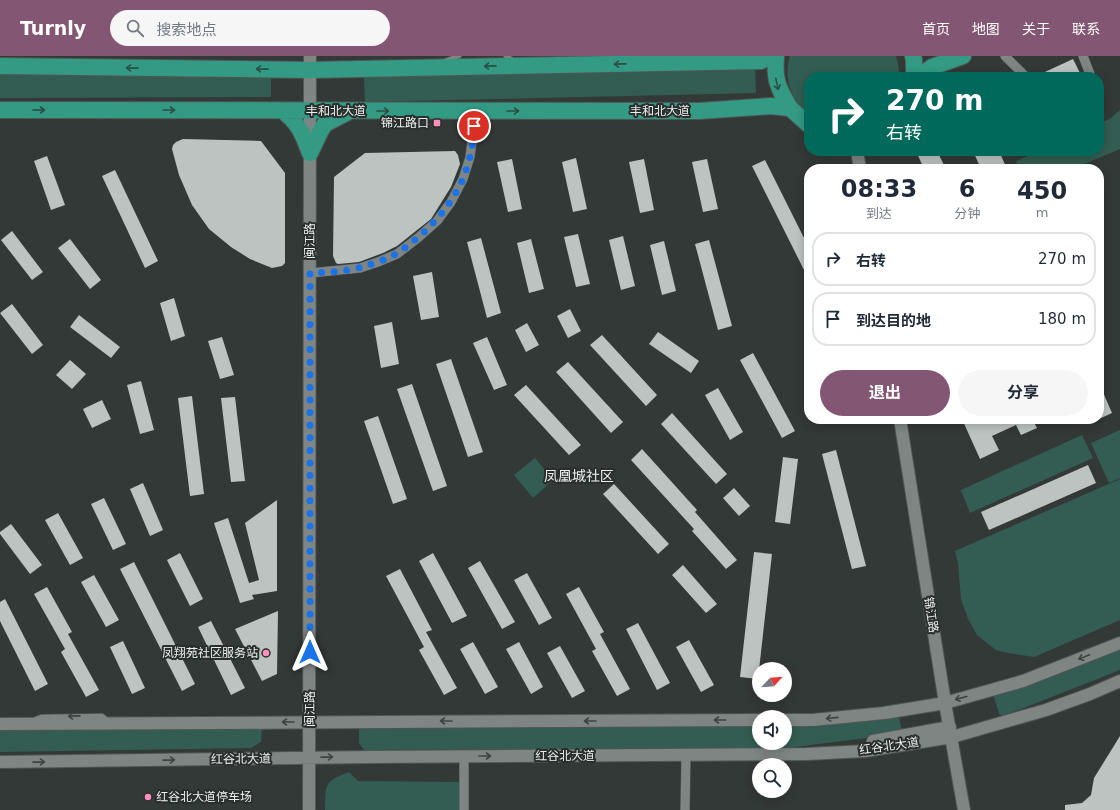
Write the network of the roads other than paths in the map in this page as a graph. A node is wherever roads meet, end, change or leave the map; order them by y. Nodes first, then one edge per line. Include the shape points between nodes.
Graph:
1 (299, 56) edge
2 (325, 56) edge
3 (459, 56) edge
4 (506, 56) edge
5 (770, 56) edge
6 (776, 56) edge
7 (913, 56) edge
8 (963, 56) edge
9 (1005, 56) edge
10 (1083, 56) edge
11 (583, 60) edge
12 (651, 60) edge
13 (522, 61) edge
14 (310, 63) edge
15 (0, 66) edge
16 (428, 67) junction
17 (284, 69) junction
18 (345, 69) junction
19 (914, 72) edge
20 (926, 72) edge
21 (1021, 72) edge
22 (1089, 72) edge
23 (790, 108) junction
24 (0, 110) edge
25 (283, 111) junction
26 (310, 111) junction
27 (349, 111) junction
28 (476, 111) junction
29 (804, 121) edge
30 (310, 153) junction
31 (310, 273) junction
32 (901, 424) edge
33 (1120, 643) edge
34 (1120, 681) edge
35 (945, 703) junction
36 (752, 720) edge
37 (792, 720) edge
38 (310, 722) junction
39 (0, 724) edge
40 (951, 732) junction
41 (686, 755) junction
42 (464, 756) junction
43 (310, 758) junction
44 (0, 762) edge
45 (309, 810) edge
46 (464, 810) edge
47 (685, 810) edge
48 (964, 810) edge

1 - 17 highway
2 - 18 highway via 327,60
3 - 16 lane
4 - 13 lane
5 - 12 highway via 761,61
6 -> 23 highway via 774,69 778,89
7 - 19 highway
8 - 20 highway via 932,67
9 - 21 street
10 - 22 street
12 -> 11 highway
11 - 13 highway
13 -> 16 highway
14 - 17 highway
14 - 18 highway
14 - 26 main road, 闽江路
17 -> 15 highway
16 - 18 highway
28 -> 23 highway, 丰和北大道 via 699,111 771,106
23 - 29 highway
24 -> 25 highway, 丰和北大道
25 - 26 highway, 丰和北大道
25 - 30 highway via 298,125
26 - 27 highway, 丰和北大道
26 - 30 main road, 闽江路
27 -> 28 highway, 丰和北大道
27 - 30 highway via 325,124
28 - 31 street via 470,156 463,179 451,202 436,220 397,254 378,262 360,268
30 - 31 main road, 闽江路
31 - 38 main road, 闽江路
32 - 35 main road, 锦江路
33 -> 35 main road via 1023,681
34 - 40 main road via 1046,710
35 -> 37 main road via 884,713
35 - 40 main road, 锦江路
36 -> 38 main road
38 -> 39 main road
38 - 43 main road, 闽江路
40 - 41 main road, 红谷北大道 via 807,754
40 - 48 main road, 锦江路
42 -> 41 main road, 红谷北大道
41 - 47 street
43 -> 42 main road, 红谷北大道
42 - 46 street
44 -> 43 main road, 红谷北大道
43 - 45 main road, 闽江路

